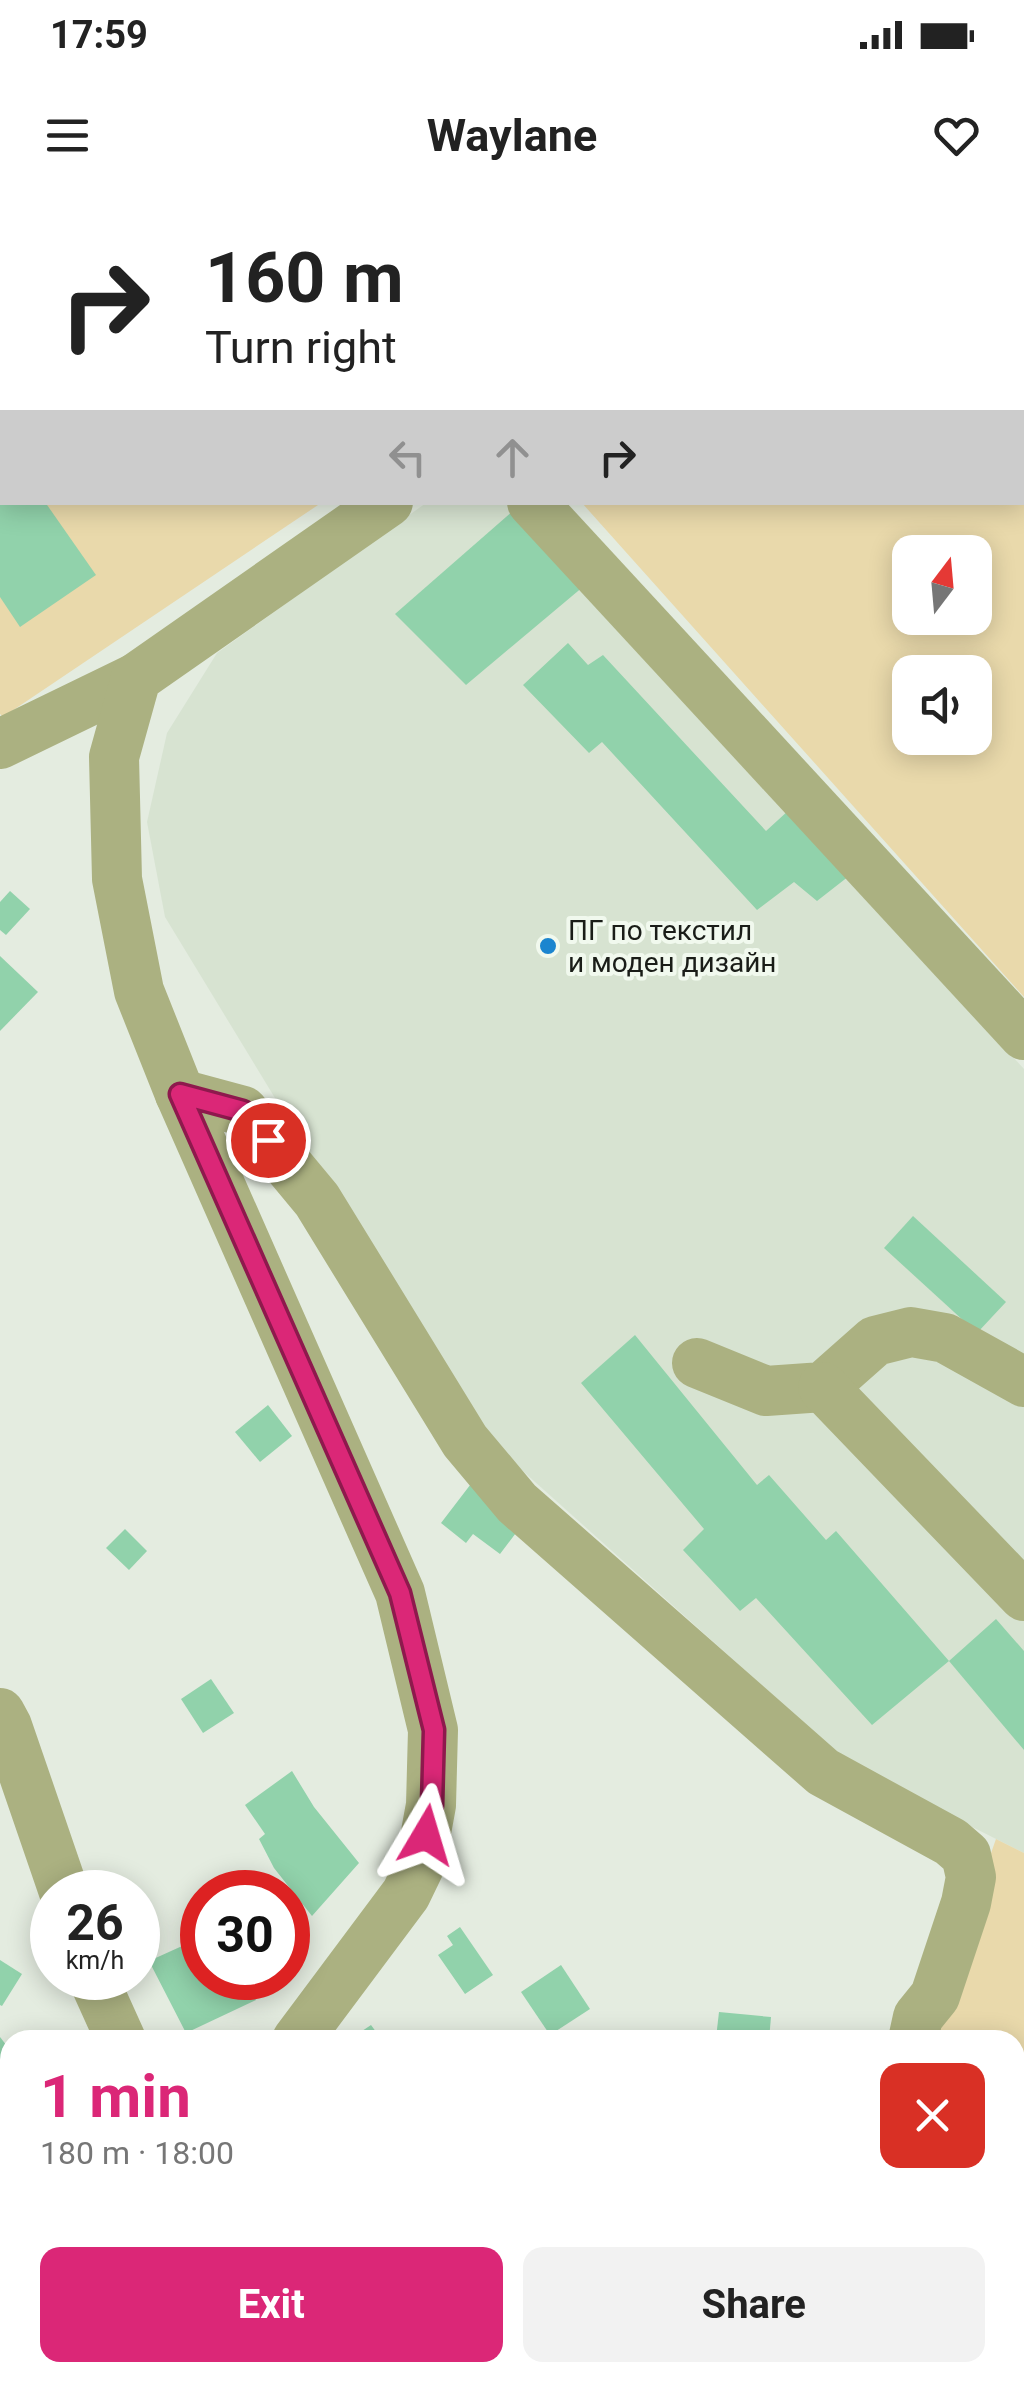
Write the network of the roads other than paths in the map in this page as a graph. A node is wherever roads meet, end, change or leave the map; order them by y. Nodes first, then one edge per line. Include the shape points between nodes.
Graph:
1 (384, 505) edge
2 (535, 505) edge
3 (136, 678) junction
4 (0, 744) edge
5 (1024, 1035) edge
6 (180, 1094) junction
7 (697, 1363) dead end
8 (1024, 1382) edge
9 (823, 1387) junction
10 (1024, 1596) edge
11 (0, 1713) edge
12 (56, 1870) edge
13 (103, 2000) edge
14 (116, 2030) edge
15 (305, 2030) edge
16 (915, 2030) edge

1 - 3 street
2 - 5 street
3 - 4 street
3 - 6 street via 114,757 118,878 140,992
6 - 15 street via 400,1593 434,1730 432,1805 420,1865 406,1894
6 - 16 street via 243,1111 317,1200 465,1441 517,1503 822,1772 966,1856 966,1903 935,1996
7 - 9 street via 766,1391
8 - 9 street via 945,1338 912,1332 875,1341
9 - 10 street
11 - 12 street
13 - 14 street

